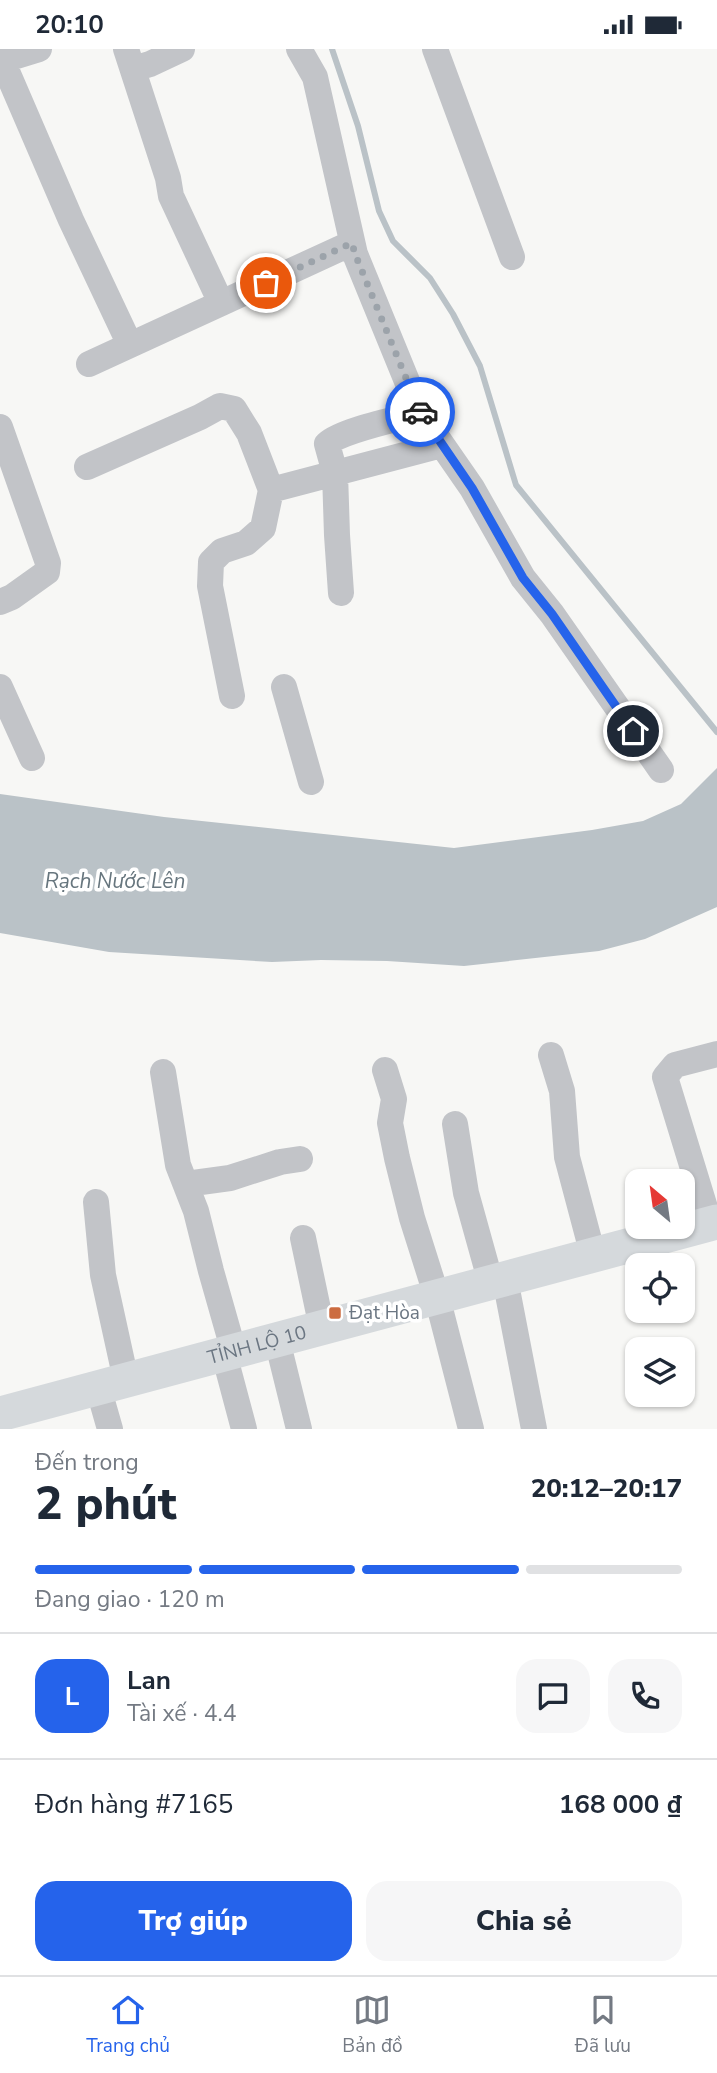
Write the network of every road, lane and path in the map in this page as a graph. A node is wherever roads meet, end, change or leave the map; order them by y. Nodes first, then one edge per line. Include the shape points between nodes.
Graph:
1 (39, 49) edge
2 (182, 49) edge
3 (299, 49) edge
4 (435, 49) edge
5 (129, 59) edge
6 (1, 60) edge
7 (352, 243) junction
8 (512, 257) dead end
9 (221, 303) junction
10 (130, 345) junction
11 (89, 365) dead end
12 (420, 413) junction
13 (0, 427) edge
14 (442, 445) junction
15 (87, 467) dead end
16 (335, 473) junction
17 (271, 490) junction
18 (341, 593) dead end
19 (0, 601) edge
20 (0, 687) edge
21 (284, 687) dead end
22 (232, 696) dead end
23 (32, 758) dead end
24 (661, 770) dead end
25 (311, 782) dead end
26 (717, 1054) edge
27 (551, 1055) dead end
28 (385, 1070) dead end
29 (163, 1072) dead end
30 (455, 1124) dead end
31 (300, 1159) dead end
32 (186, 1184) junction
33 (96, 1202) dead end
34 (713, 1223) edge
35 (303, 1238) dead end
36 (593, 1255) junction
37 (498, 1281) junction
38 (437, 1297) junction
39 (322, 1328) junction
40 (277, 1340) junction
41 (229, 1353) junction
42 (112, 1384) junction
43 (0, 1414) edge
44 (110, 1429) edge
45 (244, 1429) edge
46 (299, 1429) edge
47 (471, 1429) edge
48 (534, 1429) edge

1 - 6 street
2 - 5 street via 150,64
3 - 7 street via 315,77
4 - 8 street
5 - 9 street via 171,196
6 - 10 street
7 - 9 street
7 - 12 street
9 - 10 street
10 - 11 street
12 - 14 street
12 - 16 street via 330,441 327,447
13 - 19 street via 48,563 47,572
14 - 16 street
14 - 24 street via 523,578
15 - 17 street via 220,406 234,409 249,433
16 - 17 street
16 - 18 street
17 - 22 street via 263,528 211,562 210,586
20 - 23 street
21 - 25 street
26 - 34 street via 675,1065 665,1077
27 - 36 street via 562,1091 567,1157
28 - 38 street via 394,1099 390,1123 397,1158
29 - 32 street via 178,1165
30 - 37 street via 466,1193
31 - 32 street via 230,1178
32 - 41 street
33 - 42 street
34 - 36 main road, TỈNH LỘ 10
35 - 39 street
36 - 37 main road, TỈNH LỘ 10
37 - 38 main road, TỈNH LỘ 10
37 - 48 street
38 - 39 main road, TỈNH LỘ 10
38 - 47 street
39 - 40 main road, TỈNH LỘ 10
40 - 41 main road, TỈNH LỘ 10
40 - 46 street
41 - 42 main road, TỈNH LỘ 10
41 - 45 street
42 - 43 main road, TỈNH LỘ 10
42 - 44 street

